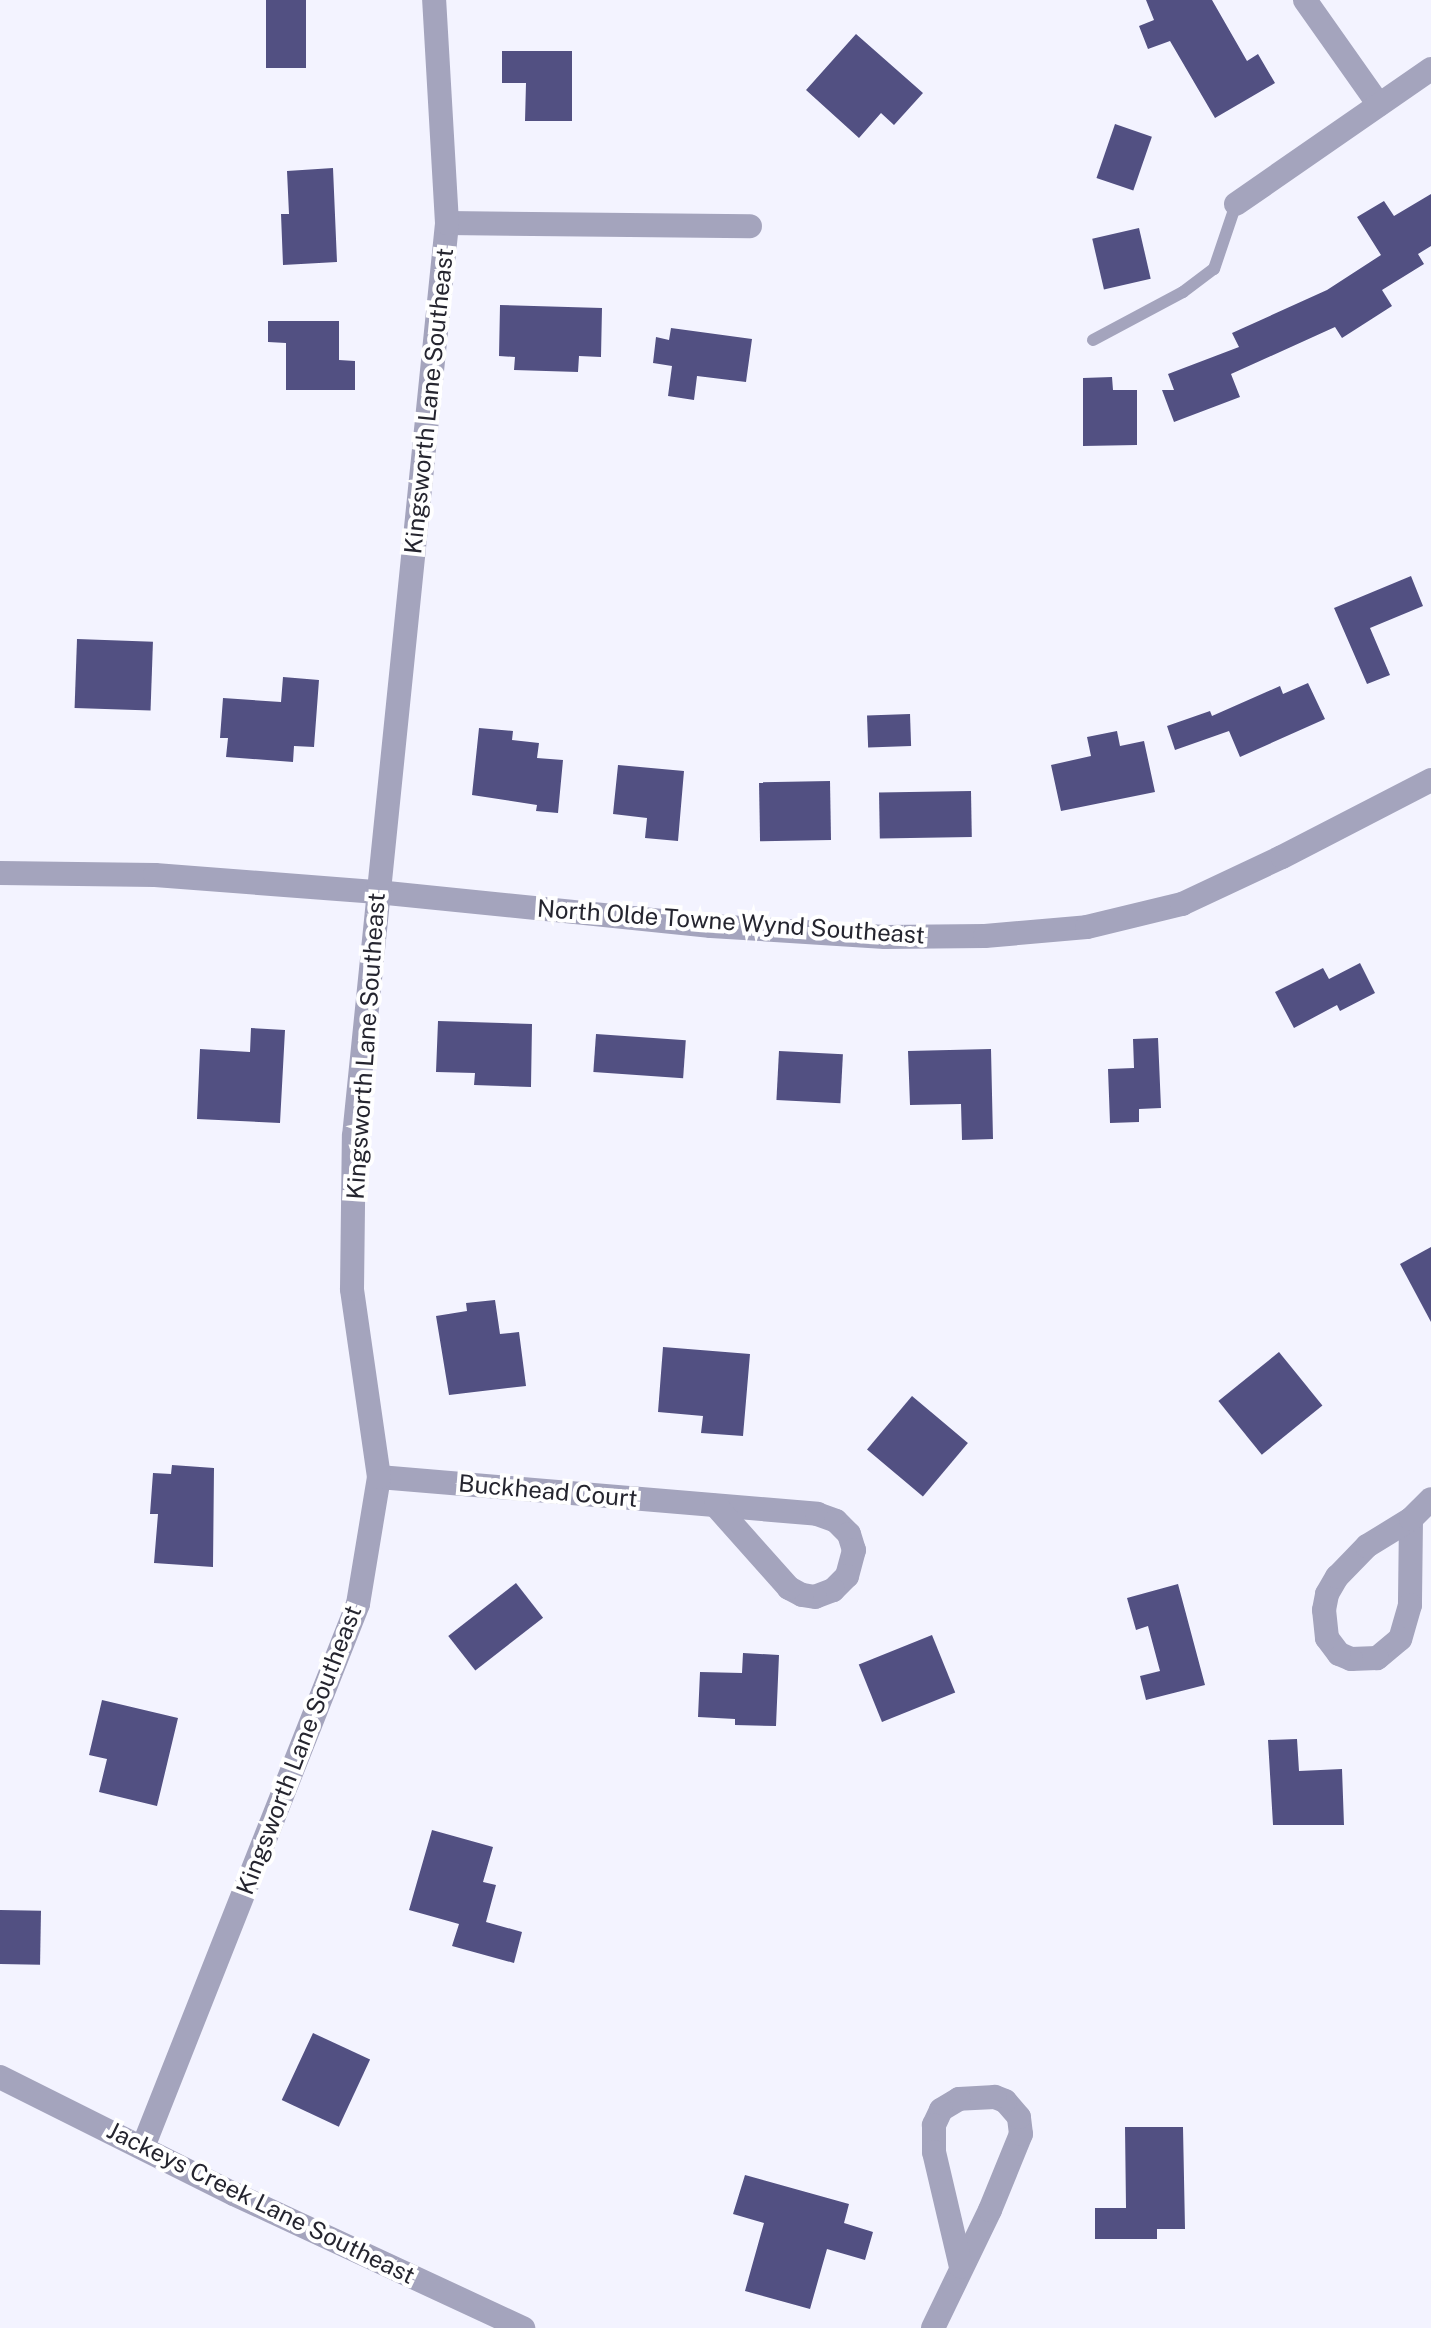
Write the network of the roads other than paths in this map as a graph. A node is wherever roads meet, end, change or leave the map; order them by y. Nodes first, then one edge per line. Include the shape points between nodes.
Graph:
1 (434, 0) edge
2 (1305, 0) edge
3 (1431, 69) edge
4 (1379, 105) junction
5 (1236, 204) joint
6 (447, 223) junction
7 (750, 226) dead end
8 (1093, 340) dead end
9 (1431, 780) edge
10 (0, 873) edge
11 (377, 892) junction
12 (379, 1477) junction
13 (1431, 1499) edge
14 (716, 1506) junction
15 (1411, 1519) junction
16 (0, 2077) edge
17 (143, 2147) junction
18 (961, 2267) junction
19 (523, 2328) edge
20 (933, 2328) edge

1 - 6 street, Kingsworth Lane Southeast
2 - 4 street
3 - 4 street
4 - 5 street
5 - 8 lane via 1214,269 1183,292
6 - 7 street
6 - 11 street, Kingsworth Lane Southeast
9 - 11 street, North Olde Towne Wynd Southeast via 1182,904 1087,927 885,937 711,926
10 - 11 street, North Olde Towne Wynd Southeast via 155,875
11 - 12 street, Kingsworth Lane Southeast via 354,1136 352,1289
12 - 14 street, Buckhead Court
12 - 17 street, Kingsworth Lane Southeast via 358,1604
13 - 15 street
14 - 14 street, Buckhead Court via 817,1514 836,1521 849,1534 854,1550 847,1576 833,1590 815,1597 802,1595 789,1588
15 - 15 street via 1367,1546 1327,1594 1327,1638 1339,1654 1377,1658 1400,1639 1410,1605
16 - 17 street, Jackeys Creek Lane Southeast
17 - 19 street, Jackeys Creek Lane Southeast
18 - 18 street via 1021,2134 1019,2117 995,2097 959,2099 941,2110 934,2125 934,2152
18 - 20 street

